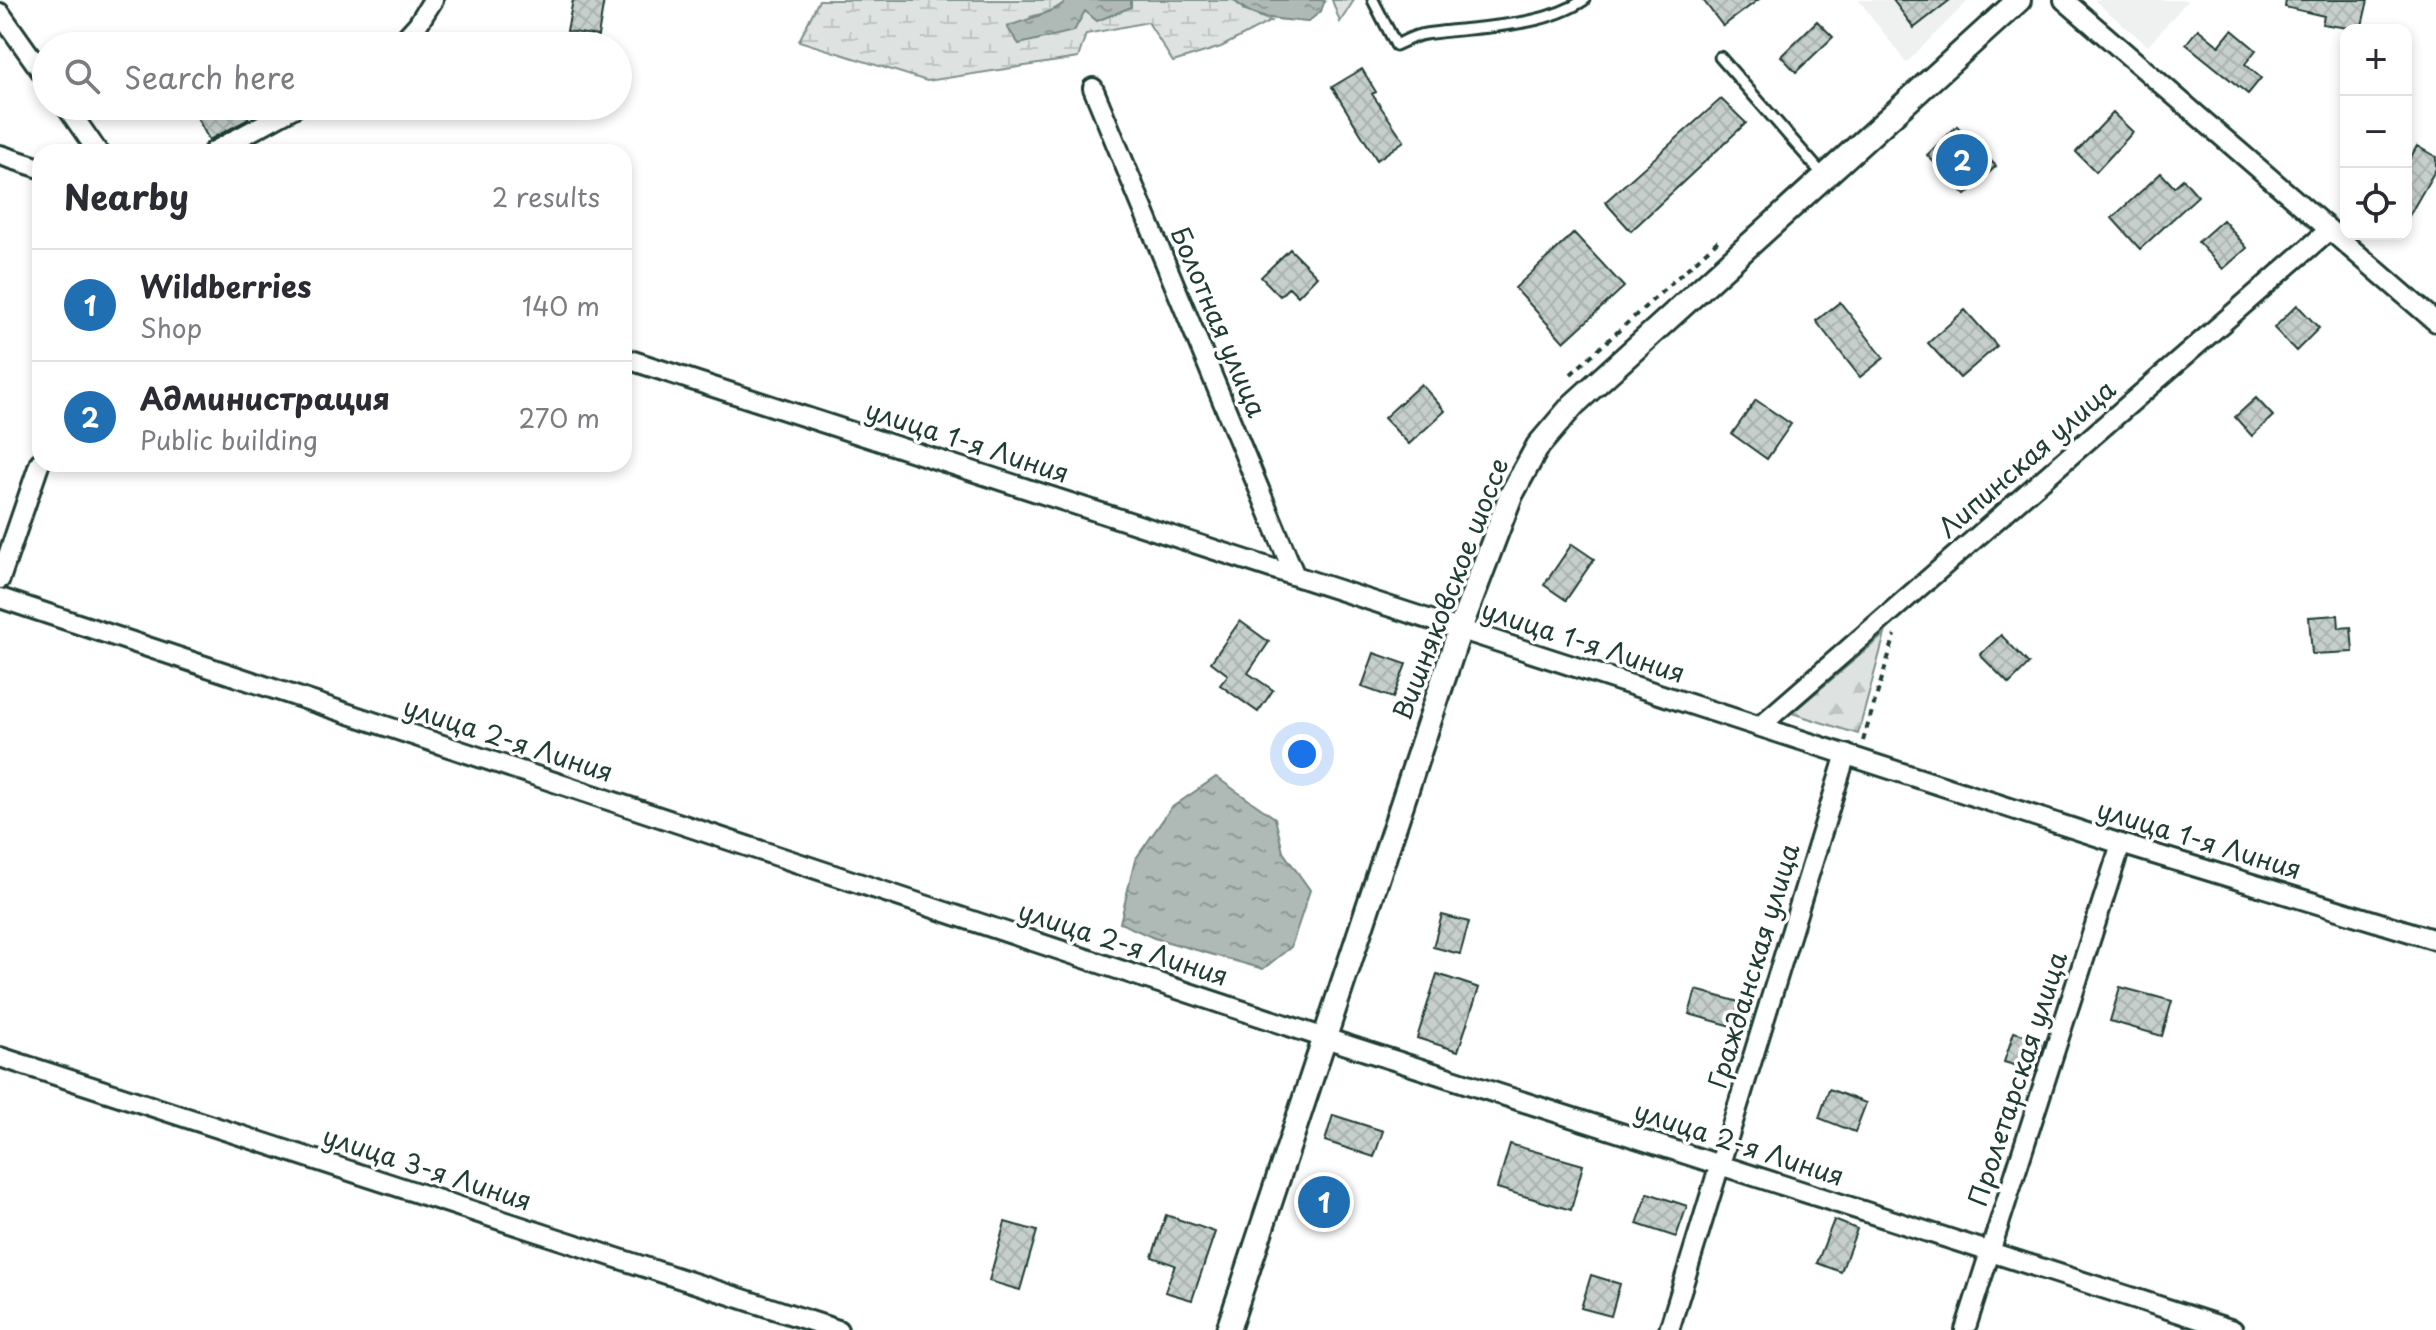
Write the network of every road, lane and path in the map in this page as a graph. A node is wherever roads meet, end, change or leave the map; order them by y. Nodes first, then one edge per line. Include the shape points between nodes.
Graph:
1 (433, 0) edge
2 (1373, 0) edge
3 (1584, 0) edge
4 (2019, 0) edge
5 (2064, 0) edge
6 (0, 13) edge
7 (411, 32) edge
8 (1720, 57) dead end
9 (32, 58) edge
10 (1093, 88) dead end
11 (76, 120) edge
12 (271, 120) edge
13 (92, 144) edge
14 (228, 144) edge
15 (0, 155) edge
16 (32, 165) edge
17 (1824, 176) junction
18 (2329, 230) junction
19 (2436, 322) edge
20 (632, 361) edge
21 (37, 472) edge
22 (1295, 576) junction
23 (0, 579) edge
24 (0, 598) edge
25 (1906, 599) junction
26 (1460, 629) junction
27 (1760, 726) junction
28 (1852, 756) junction
29 (2121, 844) junction
30 (2436, 940) edge
31 (1325, 1038) junction
32 (0, 1057) edge
33 (1720, 1165) junction
34 (1990, 1252) junction
35 (838, 1330) edge
36 (1228, 1330) edge
37 (1669, 1330) edge
38 (1965, 1330) edge
39 (2233, 1330) edge

1 - 7 street
2 - 3 lane via 1396,45 1422,34 1480,29 1568,11
4 - 17 street, Вишняковское шоссе
5 - 18 street
6 - 9 street
8 - 17 lane
10 - 22 street, Болотная улица
11 - 13 street
12 - 14 street
15 - 16 street
17 - 26 street, Вишняковское шоссе via 1553,427 1511,495
18 - 19 street
18 - 25 street, Липинская улица
20 - 22 street, улица 1-я Линия
21 - 23 street
22 - 26 street, улица 1-я Линия
24 - 31 street, улица 2-я Линия
25 - 27 street, Липинская улица
25 - 28 path
26 - 27 street, улица 1-я Линия
26 - 31 street, Вишняковское шоссе
27 - 28 street, улица 1-я Линия
28 - 29 street, улица 1-я Линия
28 - 33 street, Гражданская улица
29 - 30 street, улица 1-я Линия
29 - 34 street, Пролетарская улица
31 - 33 street, улица 2-я Линия
31 - 36 street, Вишняковское шоссе
32 - 35 street, улица 3-я Линия
33 - 34 street, улица 2-я Линия
33 - 37 street, Гражданская улица
34 - 38 street, Пролетарская улица
34 - 39 street, улица 2-я Линия

